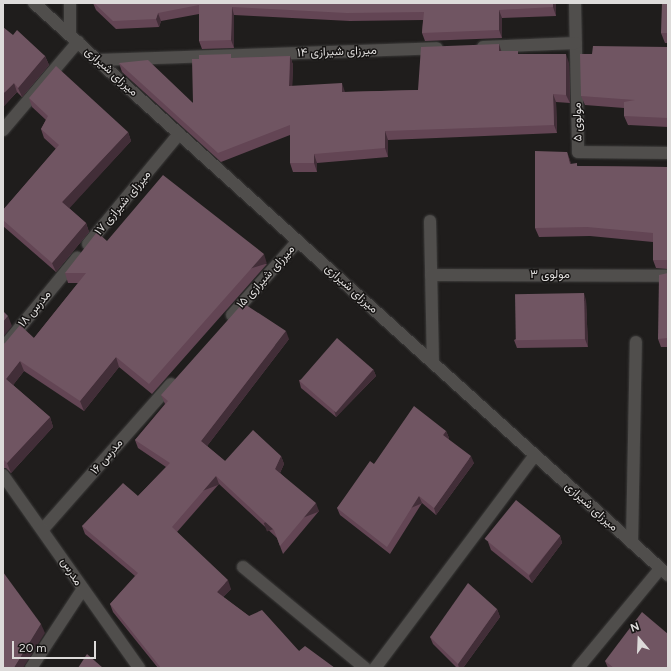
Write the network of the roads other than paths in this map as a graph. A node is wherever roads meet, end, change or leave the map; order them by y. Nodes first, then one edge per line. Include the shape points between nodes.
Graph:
1 (34, 3) edge
2 (70, 3) edge
3 (575, 3) edge
4 (74, 38) junction
5 (576, 43) junction
6 (472, 47) edge
7 (448, 48) edge
8 (98, 60) junction
9 (3, 130) edge
10 (180, 134) junction
11 (668, 153) edge
12 (430, 222) dead end
13 (298, 241) junction
14 (66, 271) joint
15 (431, 275) junction
16 (668, 276) edge
17 (222, 327) edge
18 (636, 342) dead end
19 (3, 348) edge
20 (433, 363) junction
21 (181, 373) edge
22 (535, 455) junction
23 (3, 475) edge
24 (44, 528) junction
25 (632, 543) junction
26 (243, 567) dead end
27 (664, 572) edge
28 (82, 590) junction
29 (31, 668) edge
30 (139, 668) edge
31 (365, 668) edge
32 (374, 668) edge
33 (578, 668) edge

1 - 4 street, میرزای شیرازی
2 - 4 street
3 - 5 street, مولوی ۵
4 - 8 street, میرزای شیرازی
4 - 9 street
5 - 6 street
5 - 11 street, مولوی ۵ via 578,152
7 - 8 street, میرزای شیرازی ۱۴
8 - 10 street, میرزای شیرازی
10 - 13 street, میرزای شیرازی
10 - 14 street, میرزای شیرازی ۱۷
12 - 15 street
13 - 17 street, میرزای شیرازی ۱۵
13 - 20 street, میرزای شیرازی
14 - 19 street, مدرس ۱۸
15 - 16 street, مولوی ۳
15 - 20 street
18 - 25 street
20 - 22 street, میرزای شیرازی
21 - 24 street, مدرس ۱۶
22 - 25 street, میرزای شیرازی
22 - 32 street
23 - 24 street, مدرس
24 - 28 street, مدرس
25 - 27 street, میرزای شیرازی
26 - 31 street
27 - 33 street
28 - 29 street
28 - 30 street, مدرس

